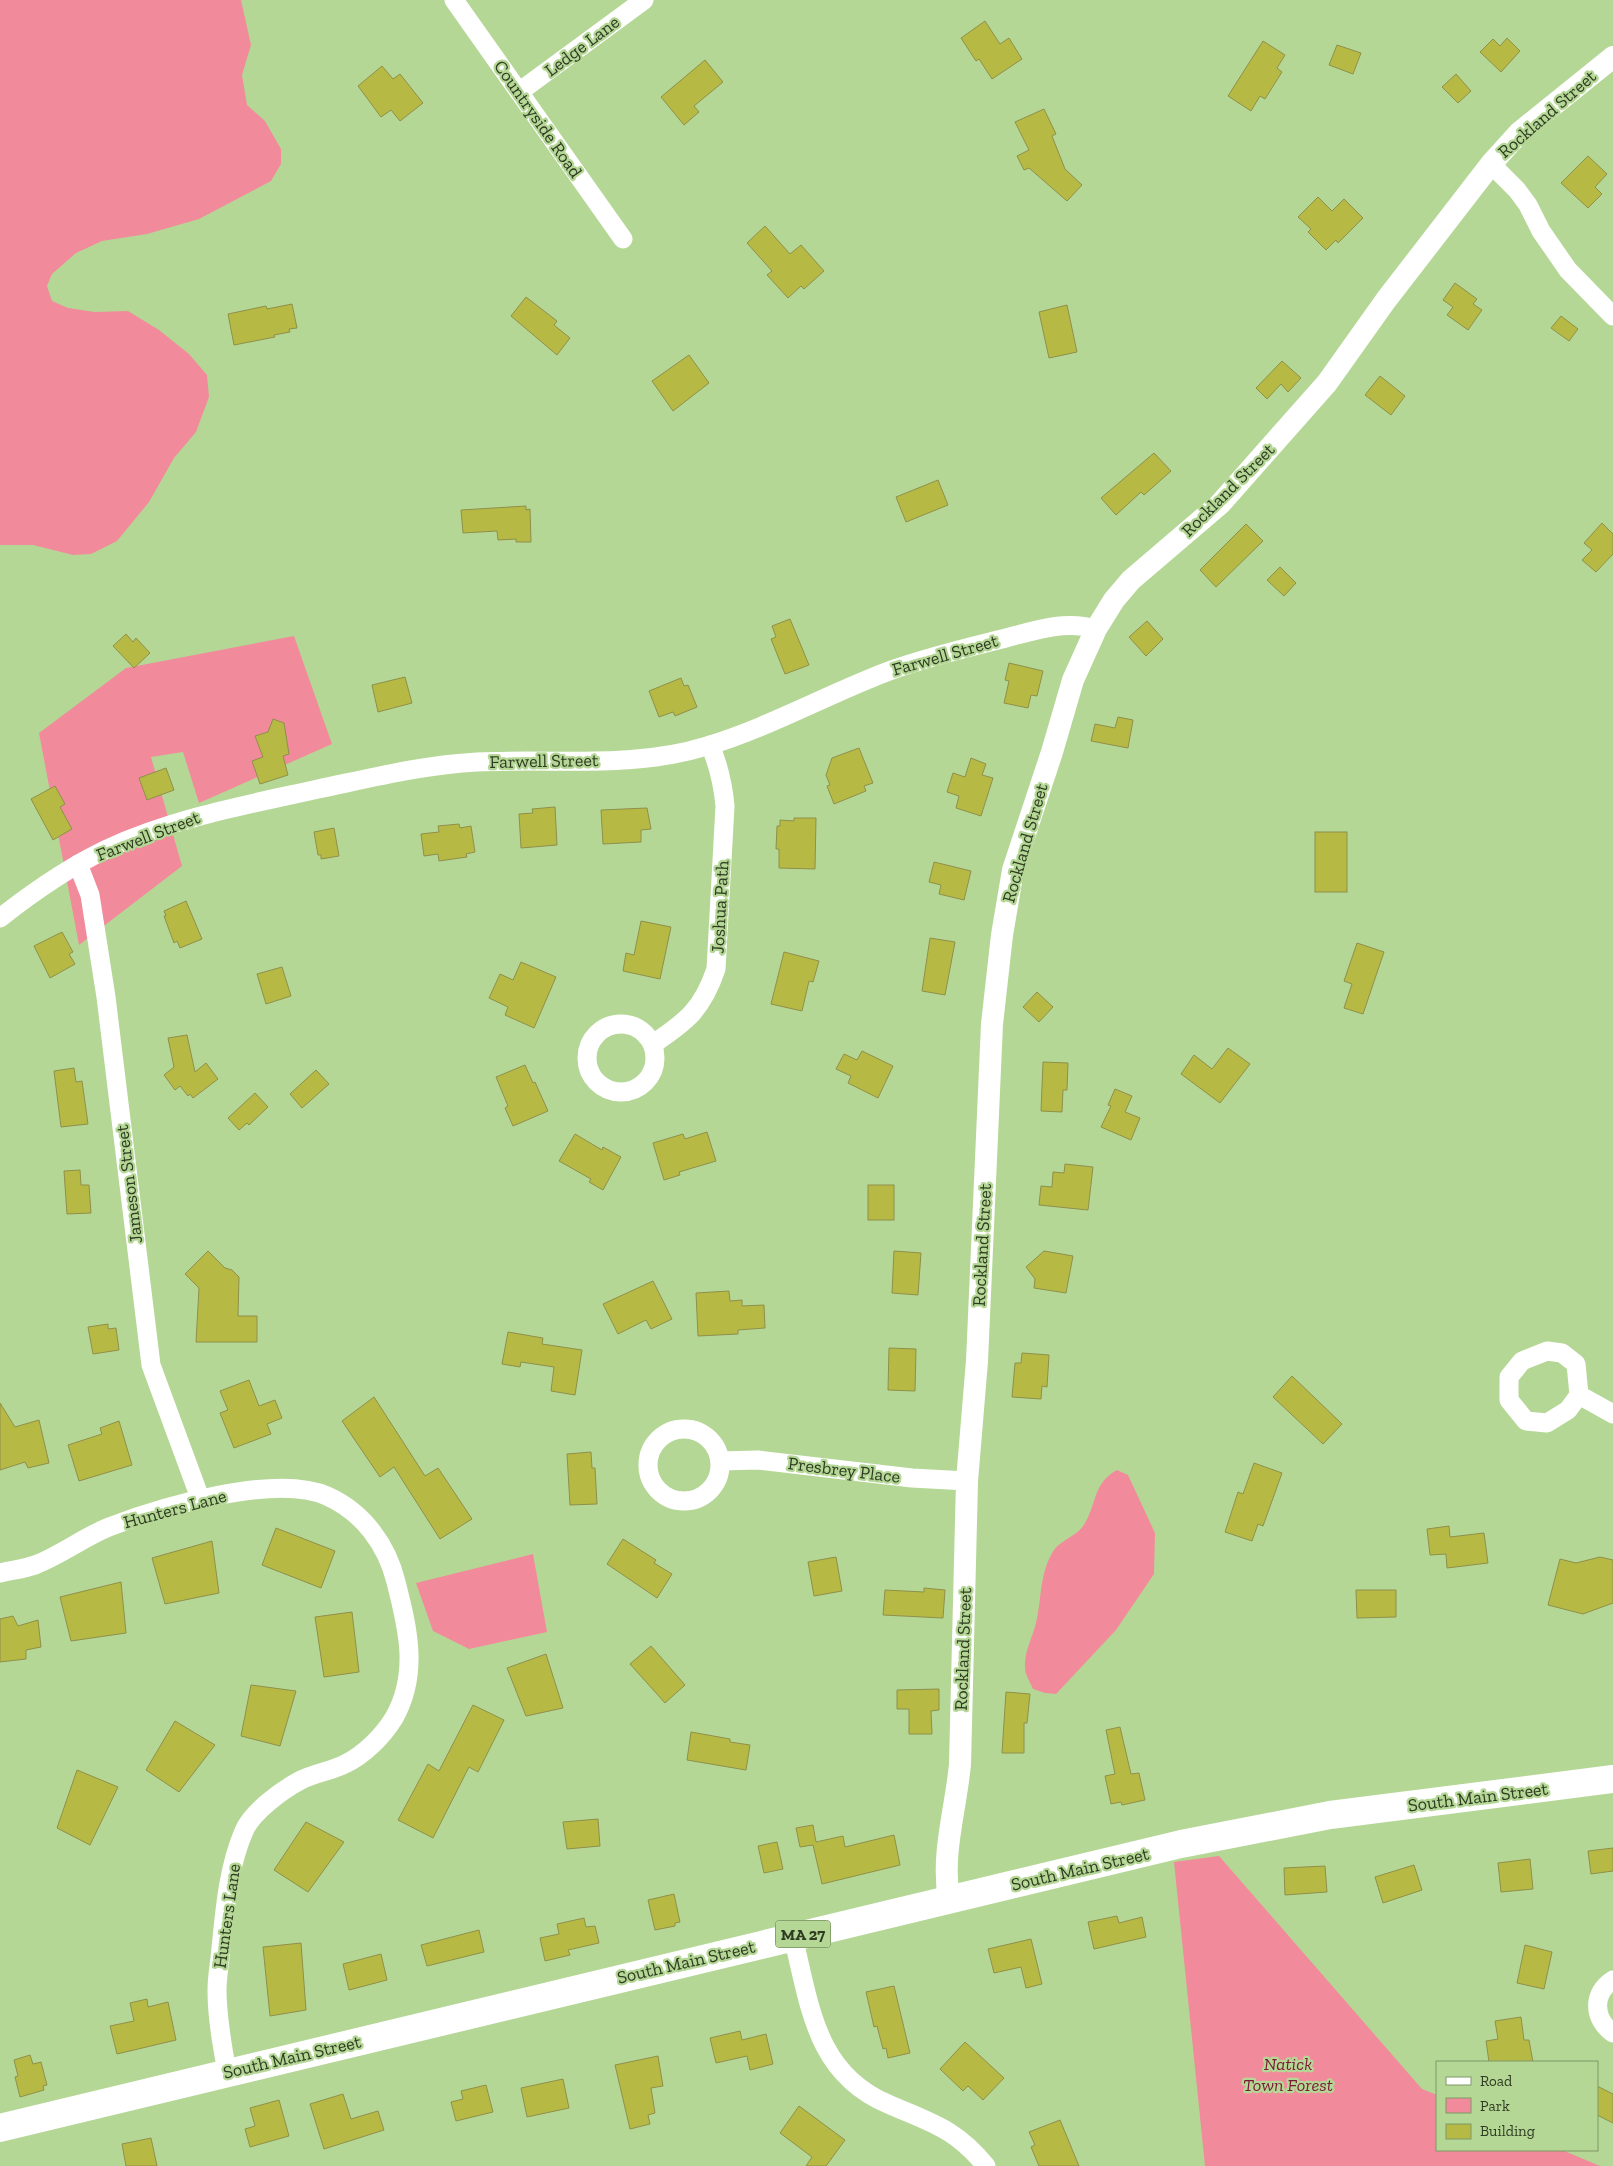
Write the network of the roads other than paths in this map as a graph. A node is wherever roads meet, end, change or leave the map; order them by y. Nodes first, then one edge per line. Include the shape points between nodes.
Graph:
1 (454, 0) edge
2 (644, 0) edge
3 (1613, 57) edge
4 (520, 92) junction
5 (1491, 164) junction
6 (623, 239) dead end
7 (1613, 316) edge
8 (1096, 629) junction
9 (710, 745) junction
10 (78, 864) junction
11 (0, 918) edge
12 (653, 1044) dead end
13 (1579, 1395) dead end
14 (1613, 1414) edge
15 (720, 1461) dead end
16 (967, 1481) junction
17 (200, 1498) junction
18 (0, 1573) edge
19 (1613, 1779) edge
20 (949, 1900) junction
21 (793, 1937) junction
22 (1613, 1980) edge
23 (1613, 2032) edge
24 (227, 2072) junction
25 (0, 2128) edge
26 (986, 2166) edge

1 - 4 street, Countryside Road
2 - 4 street, Ledge Lane
3 - 5 street, Rockland Street via 1520,132
4 - 6 street, Countryside Road
5 - 7 street via 1517,190 1568,270
5 - 8 street, Rockland Street via 1386,300 1327,383 1220,504 1131,580
8 - 9 street, Farwell Street via 1082,625 1057,625 925,658
8 - 16 street, Rockland Street via 1073,680 1013,870 1007,900 992,1024 977,1361
9 - 10 street, Farwell Street via 638,759 481,762 387,774 200,816 131,839
9 - 12 street, Joshua Path via 718,765 725,806 716,969 697,1010
10 - 11 street, Farwell Street
10 - 17 street, Jameson Street via 90,896 106,997 151,1365
13 - 14 street
15 - 16 street, Presbrey Place via 758,1460 912,1478
16 - 20 street, Rockland Street via 960,1764 946,1865
17 - 18 street, Hunters Lane via 108,1527 35,1565
17 - 24 street, Hunters Lane via 270,1488 310,1491 327,1496 360,1518 381,1543 395,1577 406,1620 410,1656 407,1692 393,1720 372,1745 347,1764 301,1780 269,1801 245,1829 231,1873 217,1989
19 - 20 main road, South Main Street / MA 27 via 1330,1815 1181,1844
20 - 21 main road, South Main Street / MA 27
21 - 24 main road, South Main Street / MA 27
21 - 26 street via 819,2037 840,2070 870,2096 960,2137
22 - 23 street via 1600,1993 1597,2008 1602,2022
24 - 25 main road, South Main Street / MA 27

